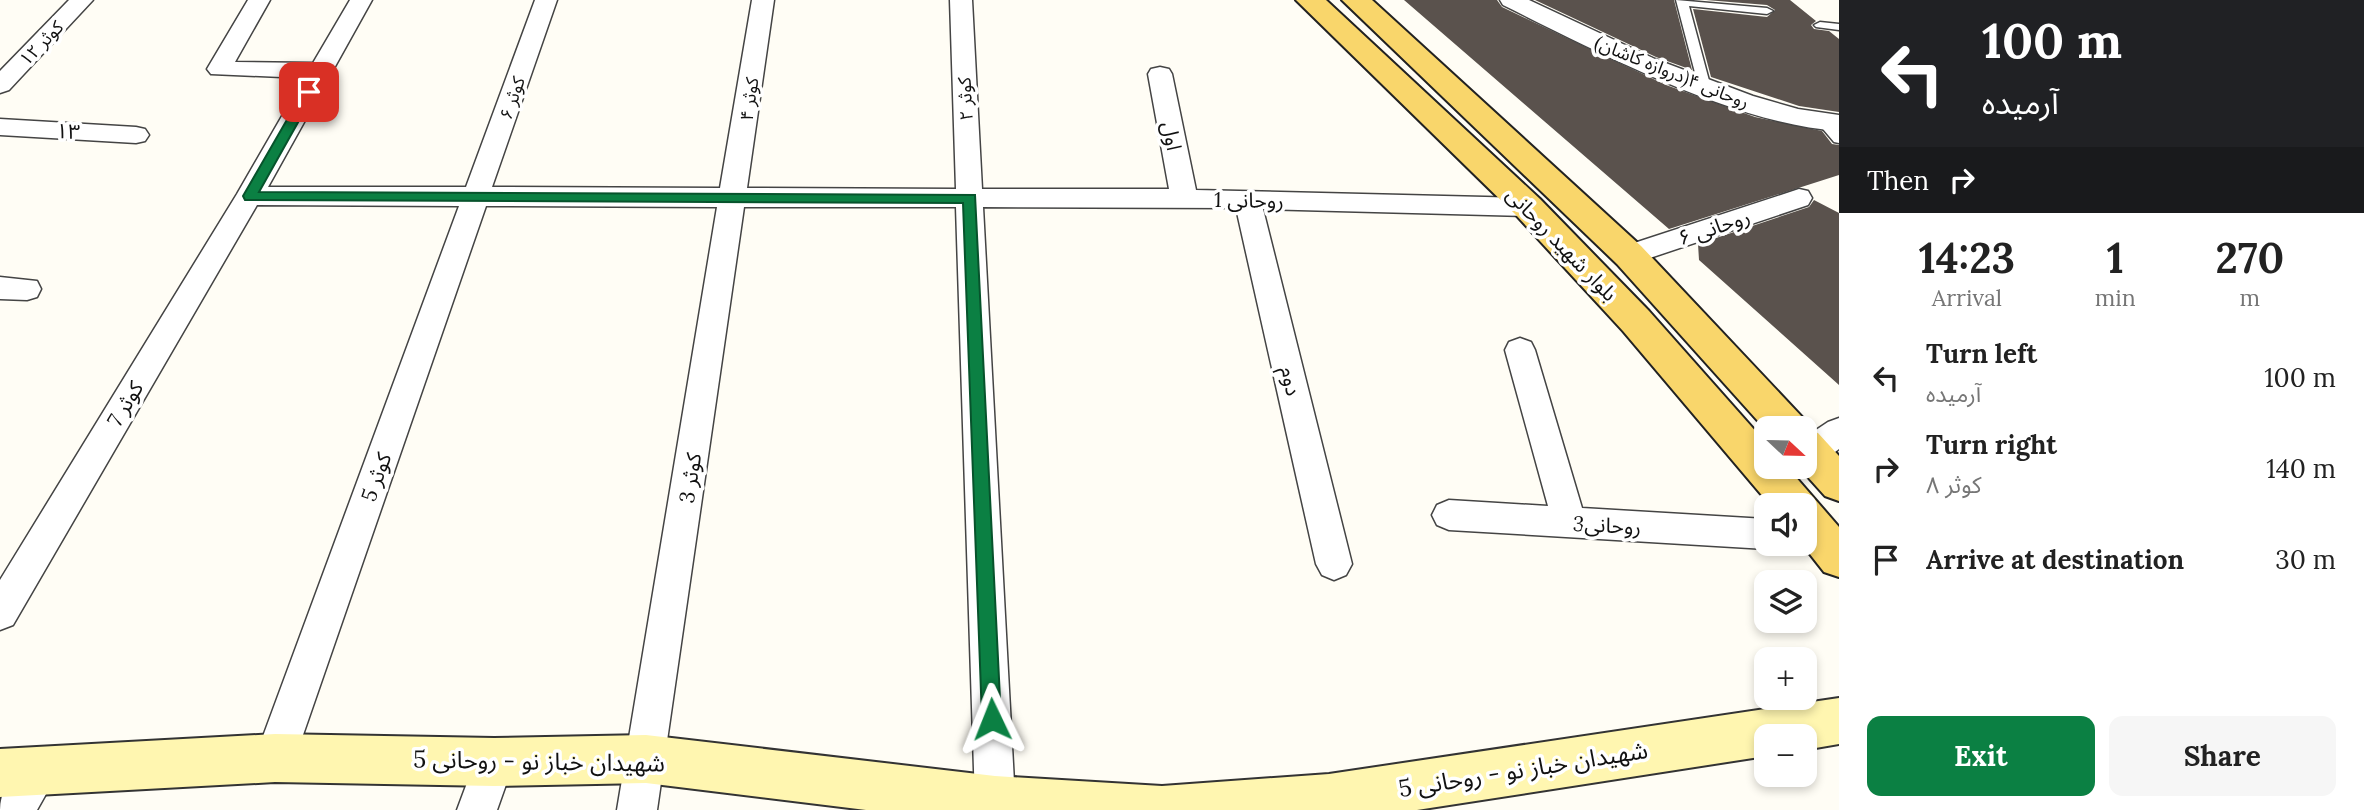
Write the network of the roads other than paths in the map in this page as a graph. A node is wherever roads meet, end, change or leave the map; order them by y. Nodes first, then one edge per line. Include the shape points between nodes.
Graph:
1 (82, 0) edge
2 (259, 0) edge
3 (361, 0) edge
4 (546, 0) edge
5 (763, 0) edge
6 (961, 0) edge
7 (1310, 0) edge
8 (1356, 0) edge
9 (1511, 0) edge
10 (1683, 1) edge
11 (1767, 10) dead end
12 (1820, 25) dead end
13 (1839, 27) edge
14 (321, 71) junction
15 (1160, 74) dead end
16 (0, 85) edge
17 (1705, 88) junction
18 (0, 127) edge
19 (1834, 128) edge
20 (136, 135) dead end
21 (249, 196) junction
22 (478, 196) junction
23 (734, 197) junction
24 (970, 198) junction
25 (1799, 198) dead end
26 (1184, 199) junction
27 (1247, 199) junction
28 (1528, 207) junction
29 (1629, 255) junction
30 (1520, 350) dead end
31 (1788, 416) edge
32 (1817, 449) edge
33 (1839, 484) edge
34 (1782, 493) edge
35 (1448, 515) dead end
36 (1569, 522) junction
37 (1754, 533) edge
38 (1334, 564) dead end
39 (0, 612) edge
40 (1839, 721) edge
41 (275, 758) junction
42 (646, 759) junction
43 (494, 761) junction
44 (18, 785) edge
45 (995, 801) junction
46 (1286, 806) edge
47 (477, 810) edge
48 (637, 810) edge
49 (1162, 810) edge

1 - 16 street, کوثر ۱۲
2 - 14 street via 219,69
3 - 14 street, کوثر 7
4 - 22 street, کوثر ۶
5 - 23 street, کوثر ۴
6 - 24 street, کوثر ۲
7 - 28 main road, بلوار شهید روحانی
8 - 29 main road, بلوار شهید روحانی
9 - 17 street, روحانی ۴(دروازه کاشان)
10 - 11 lane
10 - 17 lane
12 - 13 lane
14 - 21 street, کوثر 7
15 - 26 street, اول
17 - 19 street, روحانی ۴(دروازه کاشان)
18 - 20 street, ۱۳
21 - 22 street, روحانی 1
21 - 39 street, کوثر 7
22 - 23 street, روحانی 1
22 - 41 street, کوثر 5
23 - 24 street, روحانی 1
23 - 42 street, کوثر 3
24 - 26 street, روحانی 1
24 - 45 street, کوثر ۲
25 - 29 street, روحانی ۶
26 - 27 street, روحانی 1
27 - 28 street, روحانی 1
27 - 38 street, دوم
28 - 34 main road, بلوار شهید روحانی via 1636,321
29 - 31 main road, بلوار شهید روحانی
30 - 36 street
32 - 33 main road, بلوار شهید روحانی
35 - 36 street, روحانی3
36 - 37 street, روحانی3
40 - 46 street, شهیدان خباز نو - روحانی 5
41 - 43 street, شهیدان خباز نو - روحانی 5
41 - 44 street, شهیدان خباز نو - روحانی 5
42 - 43 street, شهیدان خباز نو - روحانی 5
42 - 45 street, شهیدان خباز نو - روحانی 5
42 - 48 street, کوثر 3
43 - 47 street
45 - 49 street, شهیدان خباز نو - روحانی 5
46 - 49 street, شهیدان خباز نو - روحانی 5

